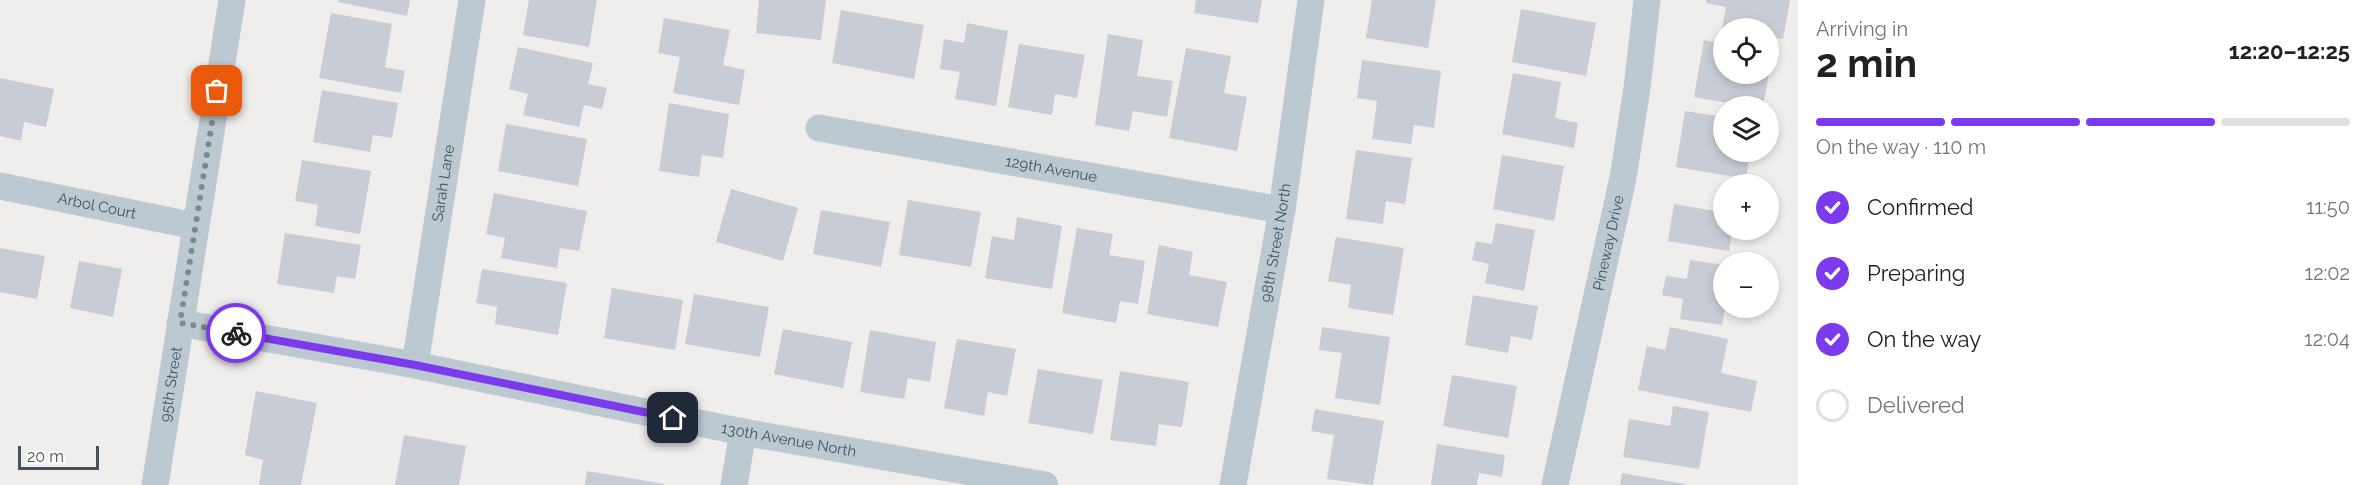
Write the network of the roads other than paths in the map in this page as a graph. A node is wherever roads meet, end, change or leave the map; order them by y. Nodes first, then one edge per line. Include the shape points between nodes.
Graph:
1 (232, 0) edge
2 (472, 0) edge
3 (1311, 0) edge
4 (1647, 0) edge
5 (819, 128) dead end
6 (0, 186) edge
7 (1282, 210) junction
8 (195, 226) junction
9 (180, 323) junction
10 (415, 365) junction
11 (743, 432) junction
12 (155, 485) edge
13 (734, 485) edge
14 (1045, 485) edge
15 (1233, 485) edge
16 (1555, 485) edge

1 - 8 street, 95th Street
2 - 10 street, Sarah Lane
3 - 7 street, 98th Street North
4 - 16 street, Pineway Drive via 1623,178
5 - 7 street, 129th Avenue
6 - 8 street, Arbol Court
7 - 15 street, 98th Street North
8 - 9 street, 95th Street
9 - 10 street, 130th Avenue North
9 - 12 street, 95th Street
10 - 11 street, 130th Avenue North
11 - 13 street
11 - 14 street, 130th Avenue North

